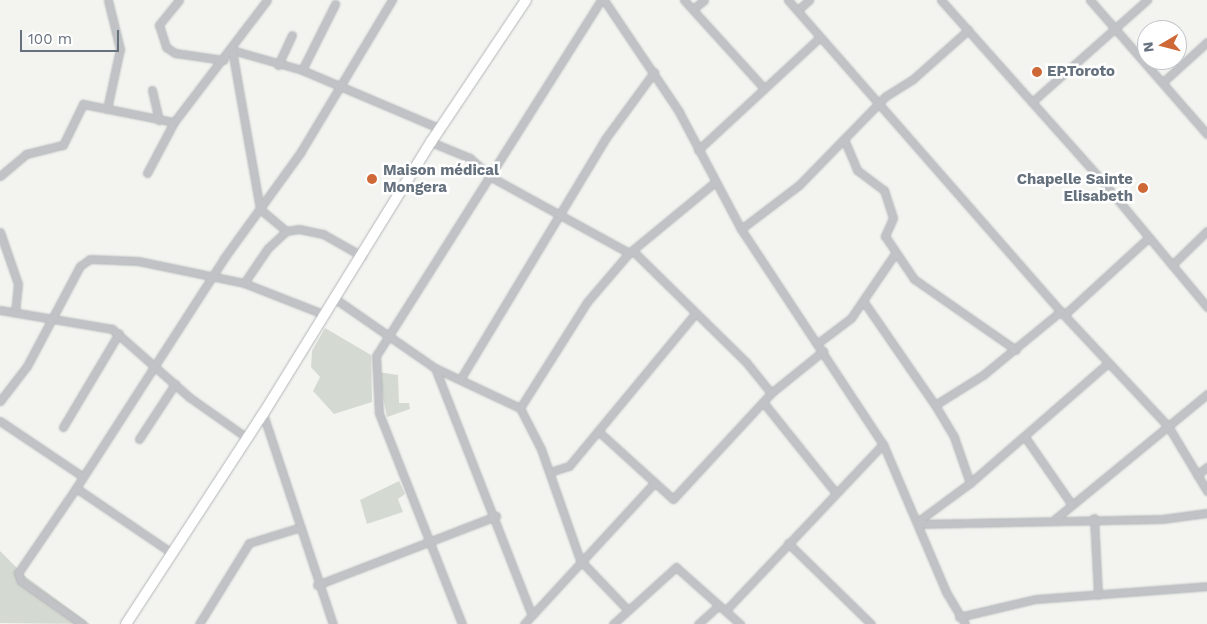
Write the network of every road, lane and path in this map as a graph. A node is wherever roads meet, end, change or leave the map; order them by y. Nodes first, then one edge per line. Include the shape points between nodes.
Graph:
1 (108, 0) edge
2 (179, 0) edge
3 (267, 0) edge
4 (392, 0) edge
5 (526, 0) edge
6 (602, 0) edge
7 (684, 0) edge
8 (704, 0) edge
9 (788, 0) edge
10 (809, 0) edge
11 (941, 0) edge
12 (1090, 0) edge
13 (1147, 0) edge
14 (335, 4) dead end
15 (693, 9) junction
16 (798, 10) junction
17 (1115, 28) junction
18 (968, 30) junction
19 (292, 35) dead end
20 (820, 37) junction
21 (1207, 42) edge
22 (232, 50) junction
23 (223, 60) junction
24 (278, 65) junction
25 (302, 70) junction
26 (654, 72) junction
27 (1163, 82) junction
28 (763, 86) junction
29 (338, 89) junction
30 (152, 90) dead end
31 (880, 102) junction
32 (1032, 102) junction
33 (107, 109) junction
34 (160, 120) junction
35 (174, 122) junction
36 (441, 129) junction
37 (1207, 133) edge
38 (844, 139) junction
39 (431, 142) junction
40 (698, 150) junction
41 (147, 173) dead end
42 (0, 176) edge
43 (491, 177) junction
44 (715, 182) junction
45 (260, 209) junction
46 (559, 217) junction
47 (741, 229) junction
48 (286, 231) junction
49 (1207, 231) edge
50 (0, 232) edge
51 (1149, 237) junction
52 (631, 252) junction
53 (894, 254) junction
54 (362, 256) junction
55 (1172, 264) junction
56 (215, 276) junction
57 (244, 283) junction
58 (334, 298) junction
59 (864, 302) junction
60 (1207, 307) edge
61 (0, 310) edge
62 (15, 312) junction
63 (1062, 313) junction
64 (323, 314) junction
65 (694, 315) junction
66 (53, 319) junction
67 (119, 333) junction
68 (388, 334) junction
69 (818, 343) junction
70 (1016, 350) junction
71 (823, 351) junction
72 (1108, 363) junction
73 (154, 366) junction
74 (435, 368) junction
75 (461, 378) junction
76 (174, 384) junction
77 (771, 393) junction
78 (1207, 394) edge
79 (0, 401) edge
80 (763, 402) junction
81 (935, 405) junction
82 (520, 408) junction
83 (263, 414) junction
84 (0, 421) edge
85 (1168, 426) junction
86 (63, 427) dead end
87 (598, 431) junction
88 (246, 437) junction
89 (1025, 437) junction
90 (139, 439) dead end
91 (883, 444) junction
92 (1207, 466) edge
93 (550, 472) junction
94 (1197, 475) junction
95 (82, 476) junction
96 (654, 483) junction
97 (970, 483) junction
98 (76, 488) junction
99 (1207, 491) edge
100 (835, 492) junction
101 (1070, 502) junction
102 (1207, 512) edge
103 (496, 516) junction
104 (1094, 518) junction
105 (1055, 519) junction
106 (917, 523) junction
107 (301, 527) junction
108 (432, 543) junction
109 (788, 543) junction
110 (172, 553) junction
111 (580, 560) junction
112 (317, 585) junction
113 (1207, 586) edge
114 (1098, 596) junction
115 (719, 605) junction
116 (628, 610) junction
117 (726, 610) junction
118 (532, 614) junction
119 (959, 617) junction
120 (200, 623) edge
121 (82, 624) edge
122 (126, 624) edge
123 (333, 624) edge
124 (462, 624) edge
125 (524, 624) edge
126 (613, 624) edge
127 (698, 624) edge
128 (740, 624) edge
129 (871, 624) edge
130 (965, 624) edge

1 - 33 street via 120,49
2 - 23 street via 158,25 166,47 175,53
3 - 22 street
4 - 29 street
5 - 36 highway
6 - 26 street
6 - 43 street
7 - 15 street
8 - 15 street
9 - 16 street
10 - 16 street
11 - 18 street
12 - 17 street
13 - 17 street
14 - 25 street
15 - 28 street
16 - 20 street
17 - 27 street
17 - 32 street
18 - 31 street
18 - 32 street
19 - 24 street
20 - 28 street
20 - 31 street
21 - 27 street
22 - 23 street
22 - 24 street
22 - 45 street
23 - 35 street
24 - 25 street
25 - 29 street
26 - 40 street
26 - 46 street via 605,139
27 - 37 street
28 - 40 street
29 - 36 street
29 - 45 street
30 - 34 street
31 - 38 street
31 - 63 street
32 - 51 street
33 - 34 street
33 - 42 street via 83,104 63,145 26,154
34 - 35 street
35 - 41 street
36 - 39 highway
38 - 47 street via 799,185
38 - 53 street via 856,170 884,190 893,218 884,234
39 - 43 street via 474,160
39 - 54 highway
40 - 44 street
43 - 46 street
43 - 68 street
44 - 47 street
44 - 52 street
45 - 48 street
45 - 56 street
46 - 52 street
46 - 75 street
47 - 69 street
48 - 54 street via 323,234
48 - 57 street via 262,254
49 - 55 street
50 - 62 street via 18,284
51 - 55 street
51 - 63 street
52 - 65 street
52 - 82 street via 578,314
53 - 59 street
53 - 70 street via 914,279 947,306
54 - 58 highway
55 - 60 street
56 - 57 street
56 - 66 street via 138,261 90,259 80,266
56 - 73 street
57 - 64 street
58 - 64 highway
58 - 68 street
59 - 69 street
59 - 81 street
61 - 62 street
62 - 66 street
63 - 70 street
63 - 72 street
64 - 83 highway
65 - 77 street via 746,362
65 - 87 street
66 - 67 street via 98,324
66 - 79 street via 27,366
67 - 73 street
67 - 86 street
68 - 74 street
68 - 108 street via 376,356 375,398
69 - 71 street
70 - 81 street
71 - 77 street
71 - 91 street
72 - 85 street
72 - 89 street
73 - 76 street
73 - 95 street
74 - 75 street
74 - 103 street
75 - 82 street
76 - 88 street
76 - 90 street
77 - 80 street
78 - 85 street
80 - 96 street via 673,499
80 - 100 street
81 - 97 street via 954,437
82 - 93 street
83 - 88 highway
83 - 107 street
84 - 95 street
85 - 94 street
85 - 101 street
87 - 93 street via 569,466
87 - 96 street
88 - 110 highway
89 - 97 street
89 - 101 street
91 - 100 street
91 - 106 street
92 - 94 street
93 - 111 street
94 - 99 street
95 - 98 street
96 - 111 street
97 - 106 street
98 - 110 street
98 - 121 street via 18,574 21,581
100 - 109 street
101 - 105 street
102 - 104 street via 1162,519
103 - 108 street
103 - 118 street
104 - 105 street
104 - 114 street
105 - 106 street
106 - 119 street
107 - 112 street
107 - 120 street via 249,542
108 - 112 street
108 - 124 street
109 - 117 street
109 - 129 street
110 - 122 highway
111 - 116 street
111 - 118 street
112 - 123 street
113 - 114 street
114 - 119 street via 1017,602
115 - 116 street via 676,567
115 - 117 street
115 - 127 street
116 - 126 street
117 - 128 street
118 - 125 street
119 - 130 street

